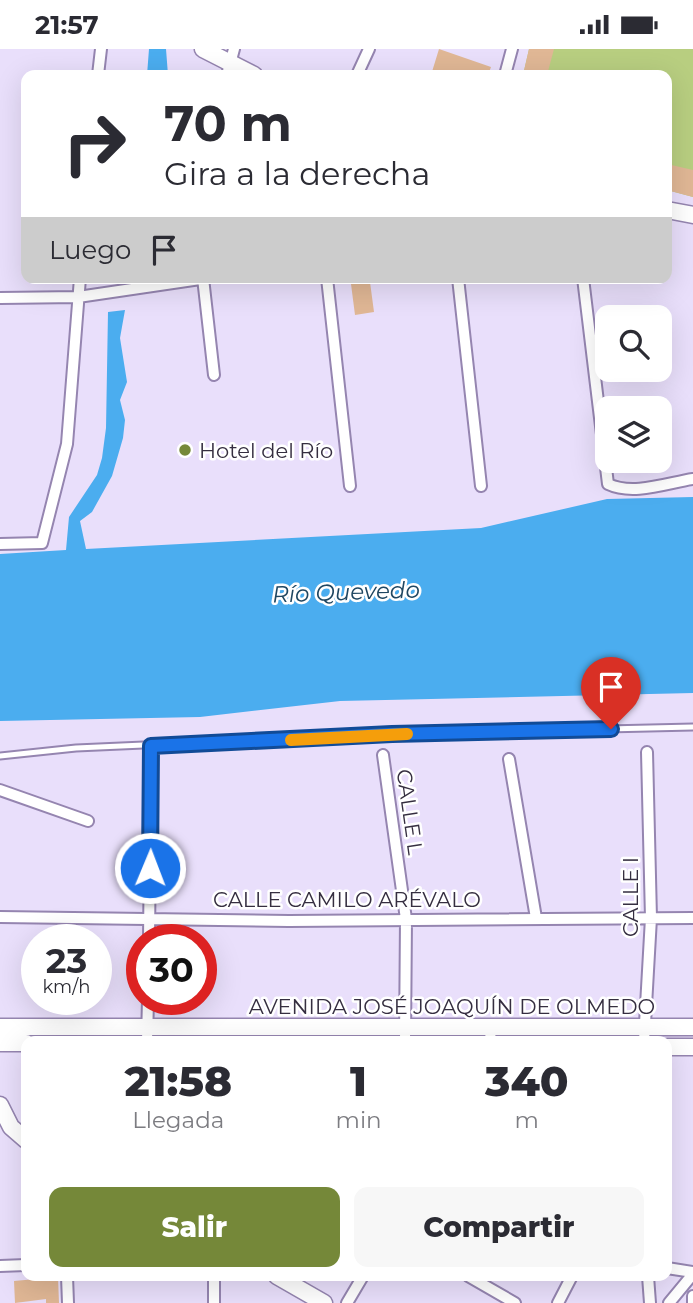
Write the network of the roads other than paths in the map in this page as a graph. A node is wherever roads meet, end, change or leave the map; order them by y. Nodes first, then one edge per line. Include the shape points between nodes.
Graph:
1 (101, 49) edge
2 (203, 49) edge
3 (369, 49) edge
4 (512, 49) edge
5 (229, 62) edge
6 (99, 70) edge
7 (359, 70) edge
8 (506, 70) edge
9 (672, 211) edge
10 (693, 215) edge
11 (79, 284) edge
12 (165, 284) edge
13 (206, 284) edge
14 (328, 284) edge
15 (459, 284) edge
16 (584, 284) edge
17 (78, 297) junction
18 (0, 298) edge
19 (215, 375) dead end
20 (693, 479) edge
21 (350, 486) dead end
22 (481, 486) dead end
23 (0, 544) edge
24 (693, 727) edge
25 (151, 746) junction
26 (647, 752) dead end
27 (383, 755) dead end
28 (0, 756) edge
29 (509, 759) dead end
30 (0, 790) edge
31 (88, 821) dead end
32 (0, 917) edge
33 (149, 917) junction
34 (536, 918) junction
35 (651, 918) junction
36 (693, 918) edge
37 (406, 919) junction
38 (149, 924) edge
39 (148, 1015) edge
40 (0, 1027) edge
41 (35, 1027) junction
42 (693, 1027) edge
43 (148, 1034) edge
44 (406, 1034) edge
45 (490, 1034) edge
46 (567, 1034) edge
47 (644, 1034) edge
48 (48, 1036) edge
49 (0, 1043) edge
50 (21, 1043) edge
51 (672, 1047) edge
52 (693, 1047) edge
53 (0, 1105) edge
54 (21, 1136) edge
55 (21, 1265) edge
56 (0, 1266) edge
57 (672, 1269) edge
58 (693, 1273) edge
59 (68, 1281) edge
60 (214, 1281) edge
61 (285, 1281) edge
62 (360, 1281) edge
63 (477, 1281) edge
64 (569, 1281) edge
65 (648, 1281) edge
66 (693, 1296) edge
67 (68, 1303) edge
68 (214, 1303) edge
69 (324, 1303) edge
70 (347, 1303) edge
71 (515, 1303) edge
72 (558, 1303) edge
73 (650, 1303) edge
74 (669, 1303) edge
75 (693, 1303) edge

1 - 6 street
2 - 5 main road
3 - 7 street
4 - 8 street
9 - 10 main road
11 - 17 street
12 - 17 street
13 - 19 street
14 - 21 street
15 - 22 street
16 - 20 street via 608,484 639,488
17 - 18 street
17 - 23 street via 67,444 42,543
24 - 25 lane via 392,734
25 - 28 lane
25 - 33 street
26 - 35 street, CALLE I
27 - 37 street, CALLE L
29 - 34 street
30 - 31 street
32 - 33 street, CALLE CAMILO ARÉVALO
33 - 37 street, CALLE CAMILO ARÉVALO
33 - 38 street
34 - 35 street, CALLE CAMILO ARÉVALO
34 - 37 street, CALLE CAMILO ARÉVALO
35 - 36 street, CALLE CAMILO ARÉVALO
35 - 47 street, CALLE I
37 - 44 street, CALLE L
39 - 43 street
40 - 41 main road, AVENIDA JOSÉ JOAQUÍN DE OLMEDO
41 - 43 main road, AVENIDA JOSÉ JOAQUÍN DE OLMEDO
41 - 48 main road
42 - 47 main road, AVENIDA JOSÉ JOAQUÍN DE OLMEDO
43 - 44 main road, AVENIDA JOSÉ JOAQUÍN DE OLMEDO
44 - 45 main road, AVENIDA JOSÉ JOAQUÍN DE OLMEDO
45 - 46 main road, AVENIDA JOSÉ JOAQUÍN DE OLMEDO
46 - 47 main road, AVENIDA JOSÉ JOAQUÍN DE OLMEDO
49 - 50 main road
51 - 52 main road, AVENIDA JOSÉ JOAQUÍN DE OLMEDO
53 - 54 main road via 10,1127
55 - 56 street
57 - 58 street
58 - 74 street
59 - 67 street
60 - 68 street
61 - 69 main road
62 - 70 street
63 - 71 street
64 - 72 street
65 - 73 street
66 - 75 street

